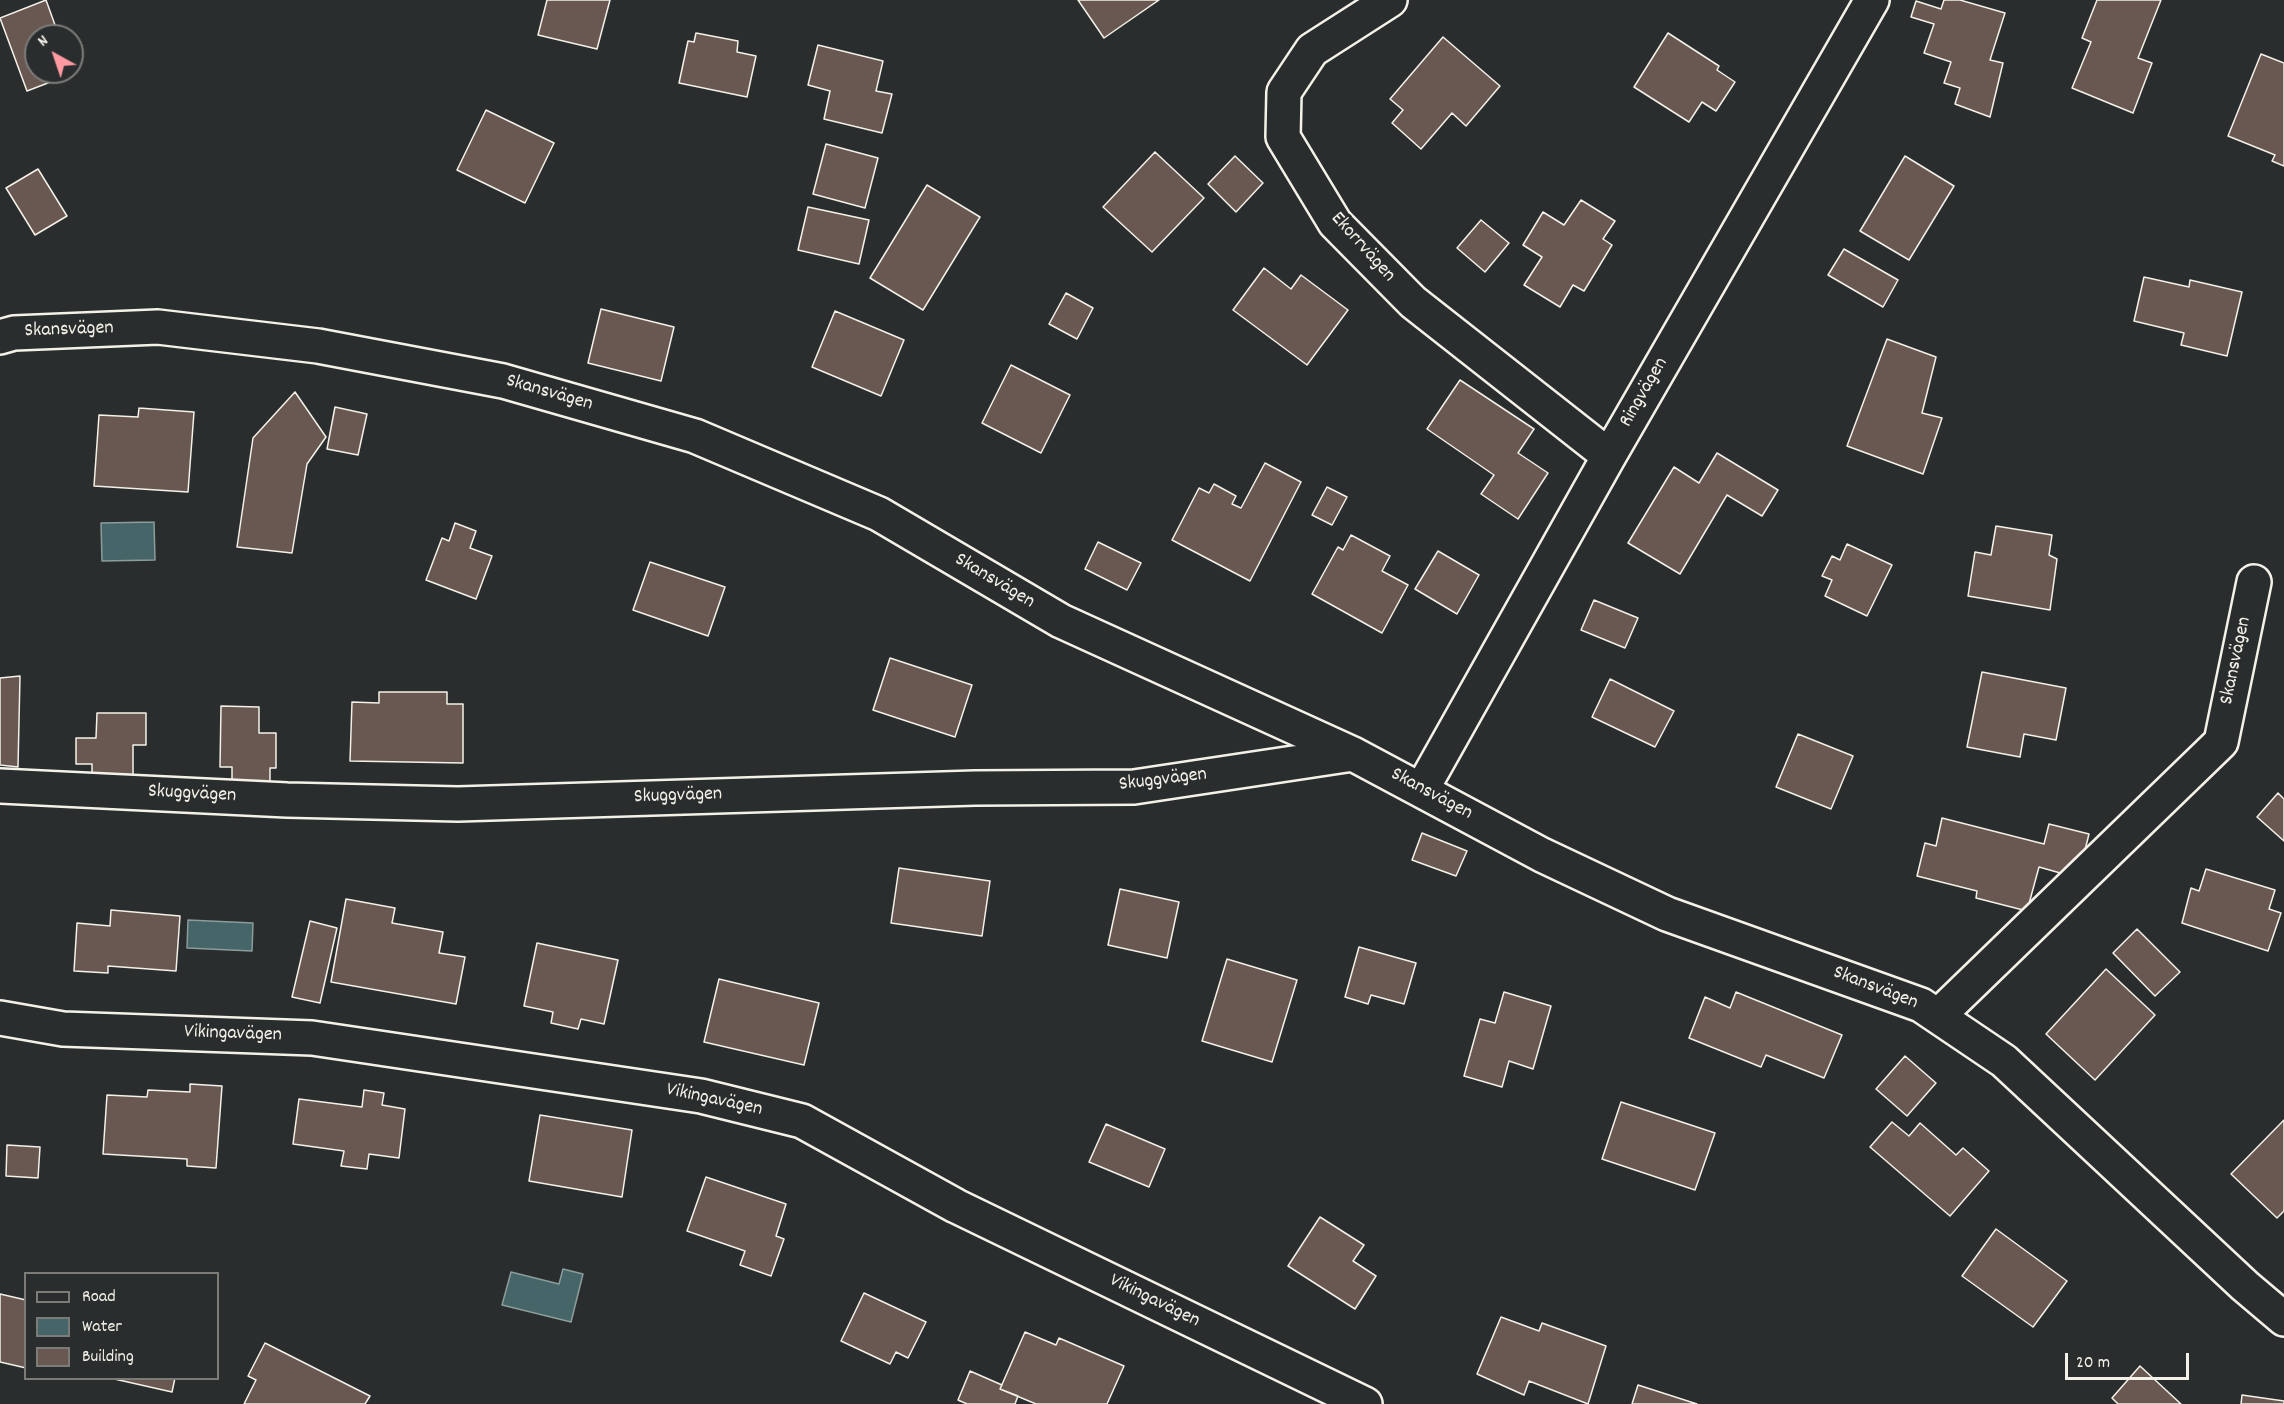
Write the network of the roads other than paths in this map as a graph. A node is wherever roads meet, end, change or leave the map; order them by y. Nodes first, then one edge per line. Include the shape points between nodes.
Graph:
1 (1390, 0) edge
2 (1872, 0) edge
3 (0, 337) edge
4 (1609, 456) junction
5 (2254, 582) dead end
6 (1353, 754) junction
7 (0, 786) edge
8 (1422, 789) junction
9 (1938, 1016) junction
10 (0, 1018) edge
11 (2284, 1319) edge
12 (1365, 1404) edge

1 - 4 street, Ekorrvägen via 1312,50 1284,92 1283,137 1335,223 1413,302
2 - 4 street, Ringvägen
3 - 6 street, Skansvägen via 14,333 158,327 318,346 503,381 695,436 879,514 1061,621
4 - 8 street, Ringvägen
5 - 9 street, Skansvägen via 2221,742
6 - 7 street, Skuggvägen via 1134,787 458,804
6 - 8 street, Skansvägen
8 - 9 street, Skansvägen via 1542,855 1667,914 1921,1005
9 - 11 street, Skansvägen via 2004,1060
10 - 12 street, Vikingavägen via 63,1029 312,1038 701,1096 802,1121 956,1206

